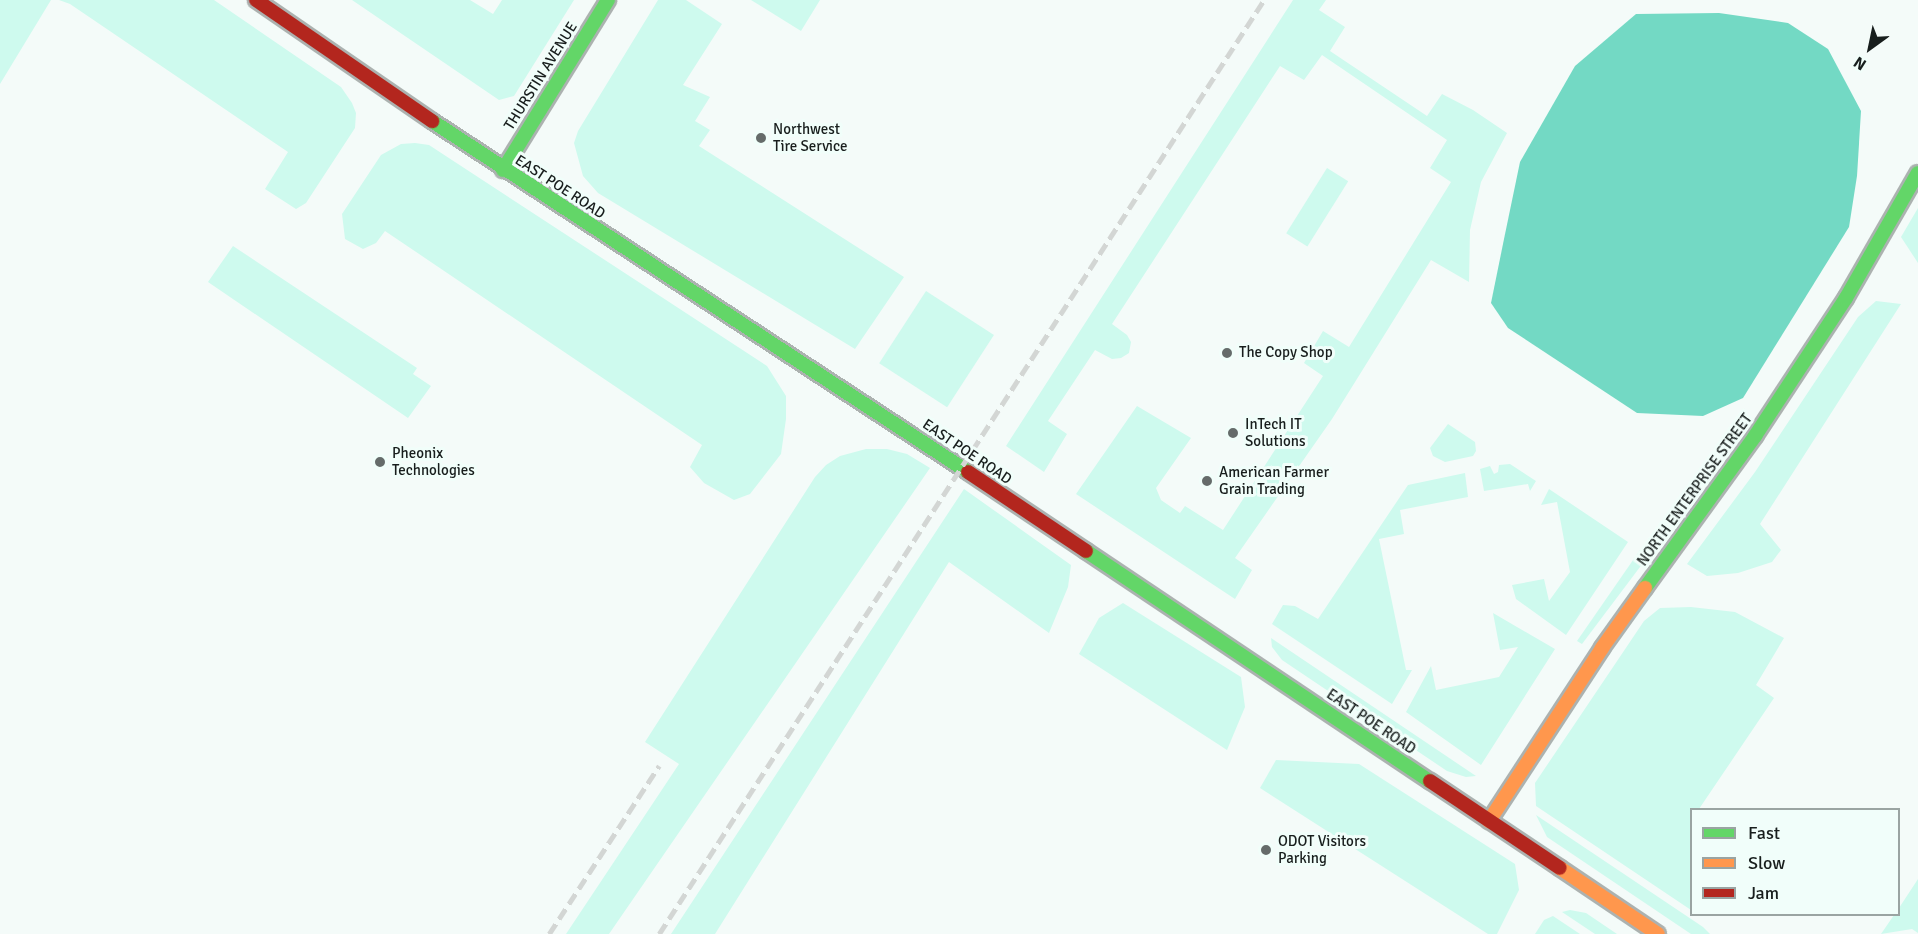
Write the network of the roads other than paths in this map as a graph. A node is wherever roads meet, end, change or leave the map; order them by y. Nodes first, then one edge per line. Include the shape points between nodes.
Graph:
1 (256, 0) edge
2 (608, 0) edge
3 (503, 170) junction
4 (1918, 173) edge
5 (1489, 821) junction
6 (1658, 934) edge

1 - 3 main road, EAST POE ROAD
2 - 3 main road, THURSTIN AVENUE
3 - 5 main road, EAST POE ROAD via 846,390
4 - 5 main road, NORTH ENTERPRISE STREET via 1846,298 1755,436 1602,648
5 - 6 main road, EAST POE ROAD

